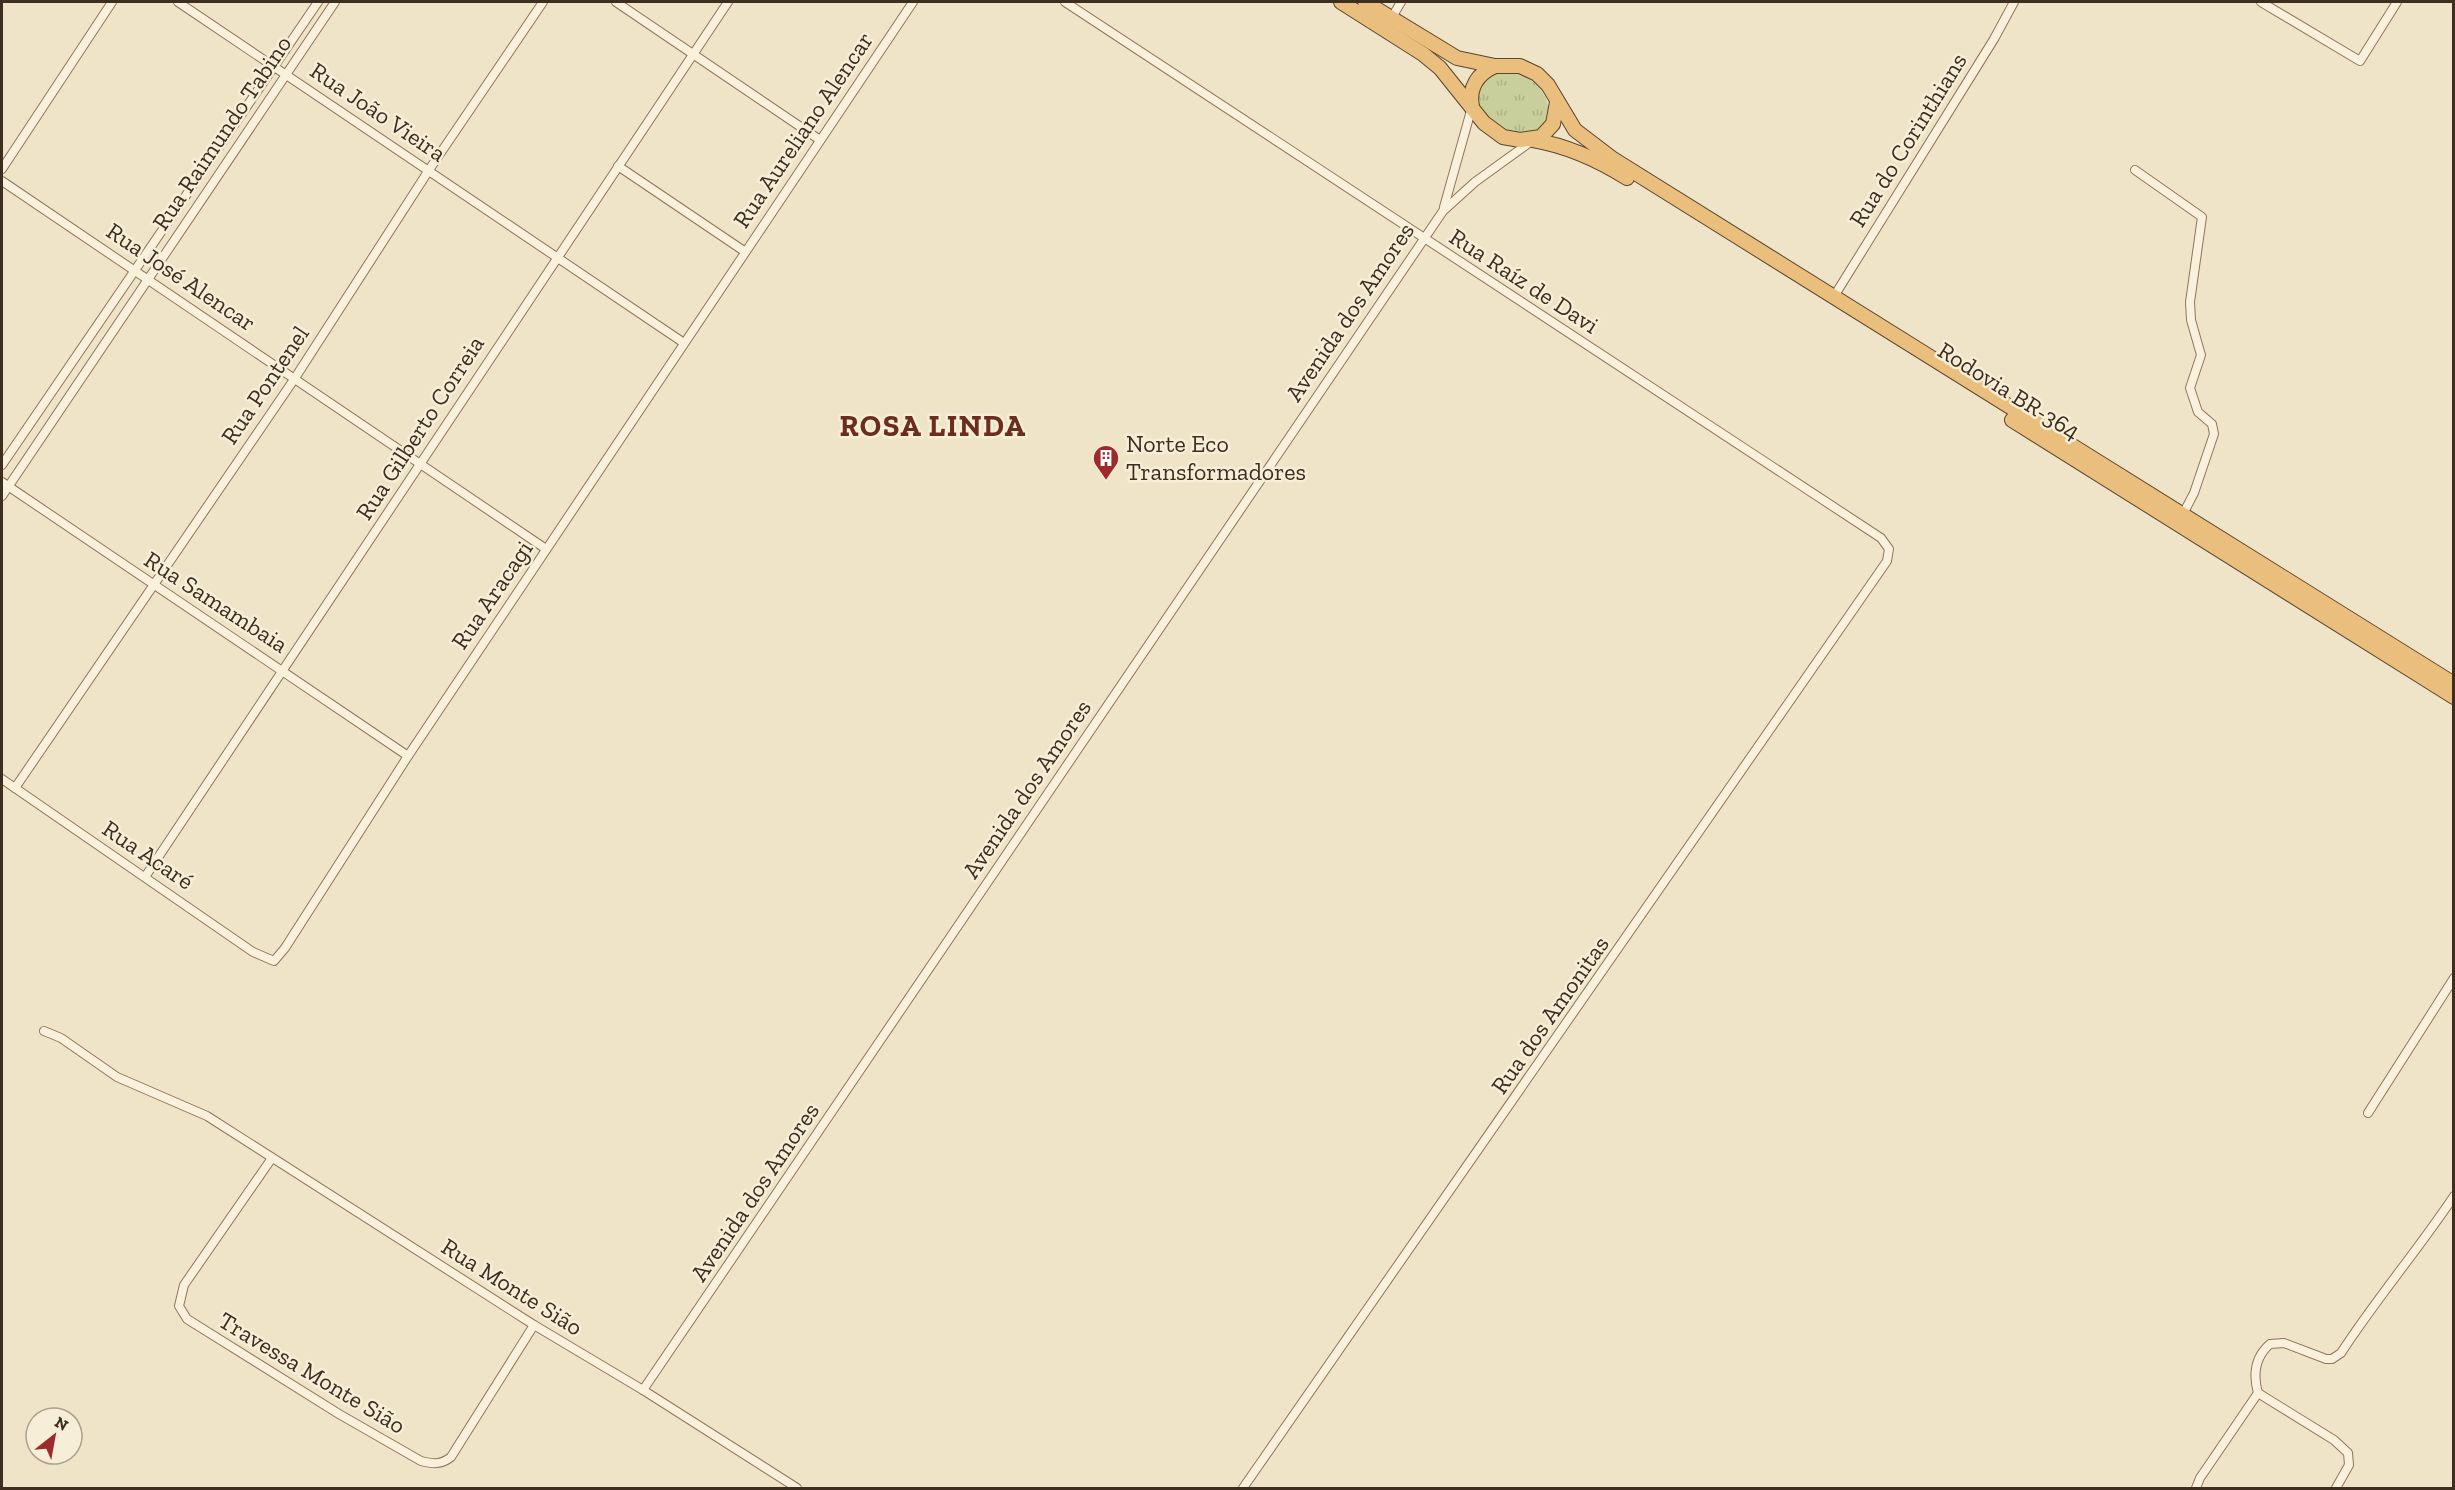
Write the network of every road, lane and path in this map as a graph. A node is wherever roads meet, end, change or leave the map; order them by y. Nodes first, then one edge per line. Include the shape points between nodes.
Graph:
1 (112, 2) edge
2 (178, 2) edge
3 (318, 2) edge
4 (334, 2) edge
5 (543, 2) edge
6 (616, 2) edge
7 (728, 2) edge
8 (913, 2) edge
9 (1065, 2) edge
10 (1341, 2) edge
11 (1365, 2) edge
12 (1401, 2) edge
13 (2014, 2) edge
14 (2260, 2) edge
15 (2397, 2) edge
16 (1391, 19) junction
17 (693, 55) junction
18 (274, 66) junction
19 (1495, 66) junction
20 (286, 73) junction
21 (1557, 102) junction
22 (1472, 107) junction
23 (820, 140) junction
24 (1533, 140) junction
25 (618, 166) junction
26 (2, 169) edge
27 (429, 170) junction
28 (2135, 170) dead end
29 (2, 181) edge
30 (1443, 211) junction
31 (1424, 239) junction
32 (744, 251) junction
33 (556, 256) junction
34 (136, 269) junction
35 (148, 278) junction
36 (1833, 298) junction
37 (684, 343) junction
38 (295, 378) junction
39 (17, 442) junction
40 (32, 450) junction
41 (420, 464) junction
42 (2, 465) edge
43 (5, 484) edge
44 (2, 496) edge
45 (2183, 514) junction
46 (546, 549) junction
47 (1887, 561) joint
48 (152, 584) junction
49 (284, 670) junction
50 (2454, 684) edge
51 (2454, 697) edge
52 (408, 756) junction
53 (2, 779) edge
54 (15, 788) junction
55 (145, 877) junction
56 (274, 961) joint
57 (2454, 978) edge
58 (44, 1031) dead end
59 (2368, 1113) dead end
60 (272, 1158) junction
61 (2454, 1196) edge
62 (534, 1325) junction
63 (643, 1390) junction
64 (2258, 1393) junction
65 (797, 1488) edge
66 (1243, 1488) edge
67 (2196, 1488) edge
68 (2336, 1488) edge

1 - 26 street
2 - 18 street, Rua João Vieira
3 - 18 street, Rua Raimundo Tabino
4 - 20 street, Rua Raimundo Tabino
5 - 27 street, Rua Pontenel
6 - 17 street
7 - 17 street, Rua Gilberto Correia
8 - 23 street, Rua Aureliano Alencar
9 - 31 street, Rua Raíz de Davi
10 - 22 highway via 1423,54
11 - 16 highway
12 - 16 street
13 - 36 street, Rua do Corinthians
14 - 15 street via 2360,61
16 - 19 highway via 1457,58
17 - 23 street
17 - 25 street, Rua Gilberto Correia
18 - 20 street, Rua João Vieira
18 - 34 street, Rua Raimundo Tabino
19 - 21 highway via 1520,66 1537,74
19 - 22 highway via 1477,79 1471,92
20 - 27 street, Rua João Vieira
20 - 35 street, Rua Raimundo Tabino
21 - 24 highway via 1553,124
21 - 36 highway via 1575,130 1587,140
22 - 24 highway via 1493,131 1510,139
22 - 30 street, Avenida dos Amores
23 - 32 street, Rua Aureliano Alencar
24 - 30 street, Avenida dos Amores
24 - 51 highway, Rodovia BR-364 via 1561,145 1617,172
25 - 32 street
25 - 33 street, Rua Gilberto Correia
27 - 33 street, Rua João Vieira
27 - 38 street, Rua Pontenel
28 - 45 street via 2202,217 2190,302 2201,355 2190,388 2198,412 2212,424 2214,435
29 - 34 street, Rua José Alencar
30 - 31 street, Avenida dos Amores
31 - 47 street, Rua Raíz de Davi via 1881,538 1889,549
31 - 63 street, Avenida dos Amores
32 - 37 street, Rua Aracagi
33 - 37 street, Rua João Vieira
33 - 41 street, Rua Gilberto Correia
34 - 35 street, Rua José Alencar
34 - 39 street, Rua Raimundo Tabino
35 - 38 street, Rua José Alencar
35 - 40 street, Rua Raimundo Tabino
36 - 45 highway
37 - 46 street, Rua Aracagi
38 - 41 street, Rua José Alencar
38 - 48 street, Rua Pontenel
39 - 40 street
39 - 42 street, Rua Raimundo Tabino
40 - 43 street, Rua Raimundo Tabino
41 - 46 street, Rua José Alencar
41 - 49 street, Rua Gilberto Correia
43 - 44 street, Rua Raimundo Tabino
43 - 48 street, Rua Samambaia
45 - 50 highway
46 - 52 street, Rua Aracagi
47 - 66 street, Rua dos Amonitas
48 - 49 street, Rua Samambaia
48 - 54 street, Rua Pontenel
49 - 52 street, Rua Samambaia
49 - 55 street, Rua Gilberto Correia
52 - 56 street, Rua Aracagi
53 - 54 street, Rua Acaré
54 - 55 street, Rua Acaré
55 - 56 street, Rua Acaré via 253,952
57 - 59 street
58 - 60 street, Rua Monte Sião via 61,1038 117,1077 207,1116
60 - 62 street, Rua Monte Sião
60 - 62 street, Travessa Monte Sião via 184,1285 179,1306 187,1319 339,1414 421,1461 432,1463 451,1457
61 - 64 street via 2342,1353 2326,1359 2284,1343 2270,1344 2255,1371
62 - 63 street, Rua Monte Sião
63 - 65 street, Rua Monte Sião
64 - 67 street
64 - 68 street via 2334,1440 2348,1453 2349,1465

